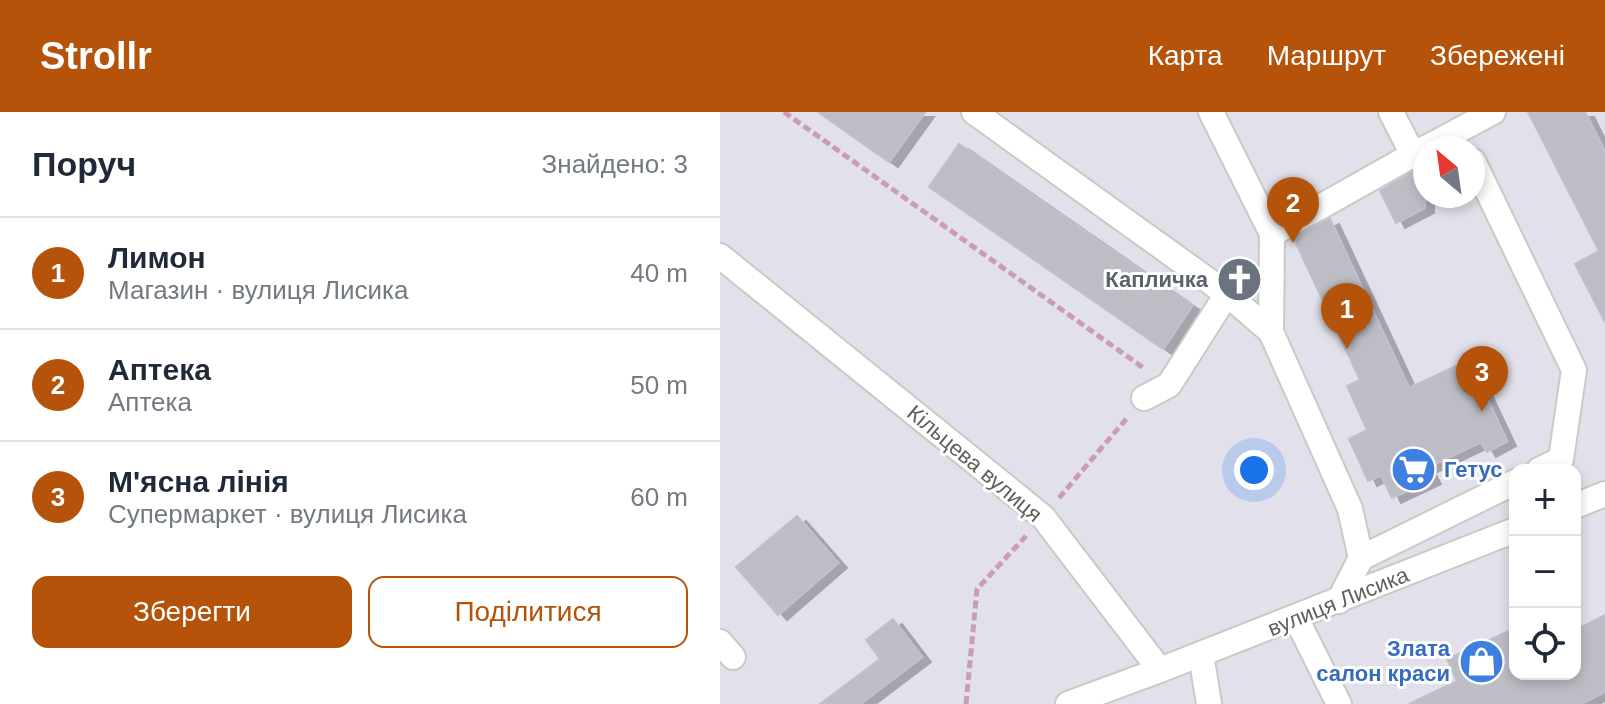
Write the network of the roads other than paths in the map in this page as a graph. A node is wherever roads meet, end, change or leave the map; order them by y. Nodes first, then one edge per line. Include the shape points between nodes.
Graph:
1 (974, 112) edge
2 (1211, 112) edge
3 (1391, 112) edge
4 (1493, 112) edge
5 (1466, 136) edge
6 (1413, 140) edge
7 (1413, 155) edge
8 (1485, 186) edge
9 (1272, 234) junction
10 (720, 256) edge
11 (1227, 294) junction
12 (1271, 332) junction
13 (1144, 398) road end
14 (1551, 464) edge
15 (1509, 485) edge
16 (1605, 494) edge
17 (1581, 504) edge
18 (1509, 532) edge
19 (1361, 558) junction
20 (1339, 601) junction
21 (1296, 618) junction
22 (1201, 654) junction
23 (1160, 670) junction
24 (1068, 704) edge
25 (1209, 704) edge
26 (1339, 704) edge

1 - 11 street
2 - 9 street
3 - 6 street
4 - 5 street
7 - 9 street
8 - 14 street via 1574,370 1561,459
9 - 12 street
10 - 23 street, Кільцева вулиця via 1043,517
11 - 12 street
11 - 13 street via 1169,385
12 - 19 street via 1350,509
15 - 19 street
16 - 17 street
18 - 20 street, вулиця Лисика
19 - 20 street
20 - 21 street, вулиця Лисика
21 - 22 street, вулиця Лисика
21 - 26 street
22 - 23 street, вулиця Лисика
22 - 25 street
23 - 24 street

